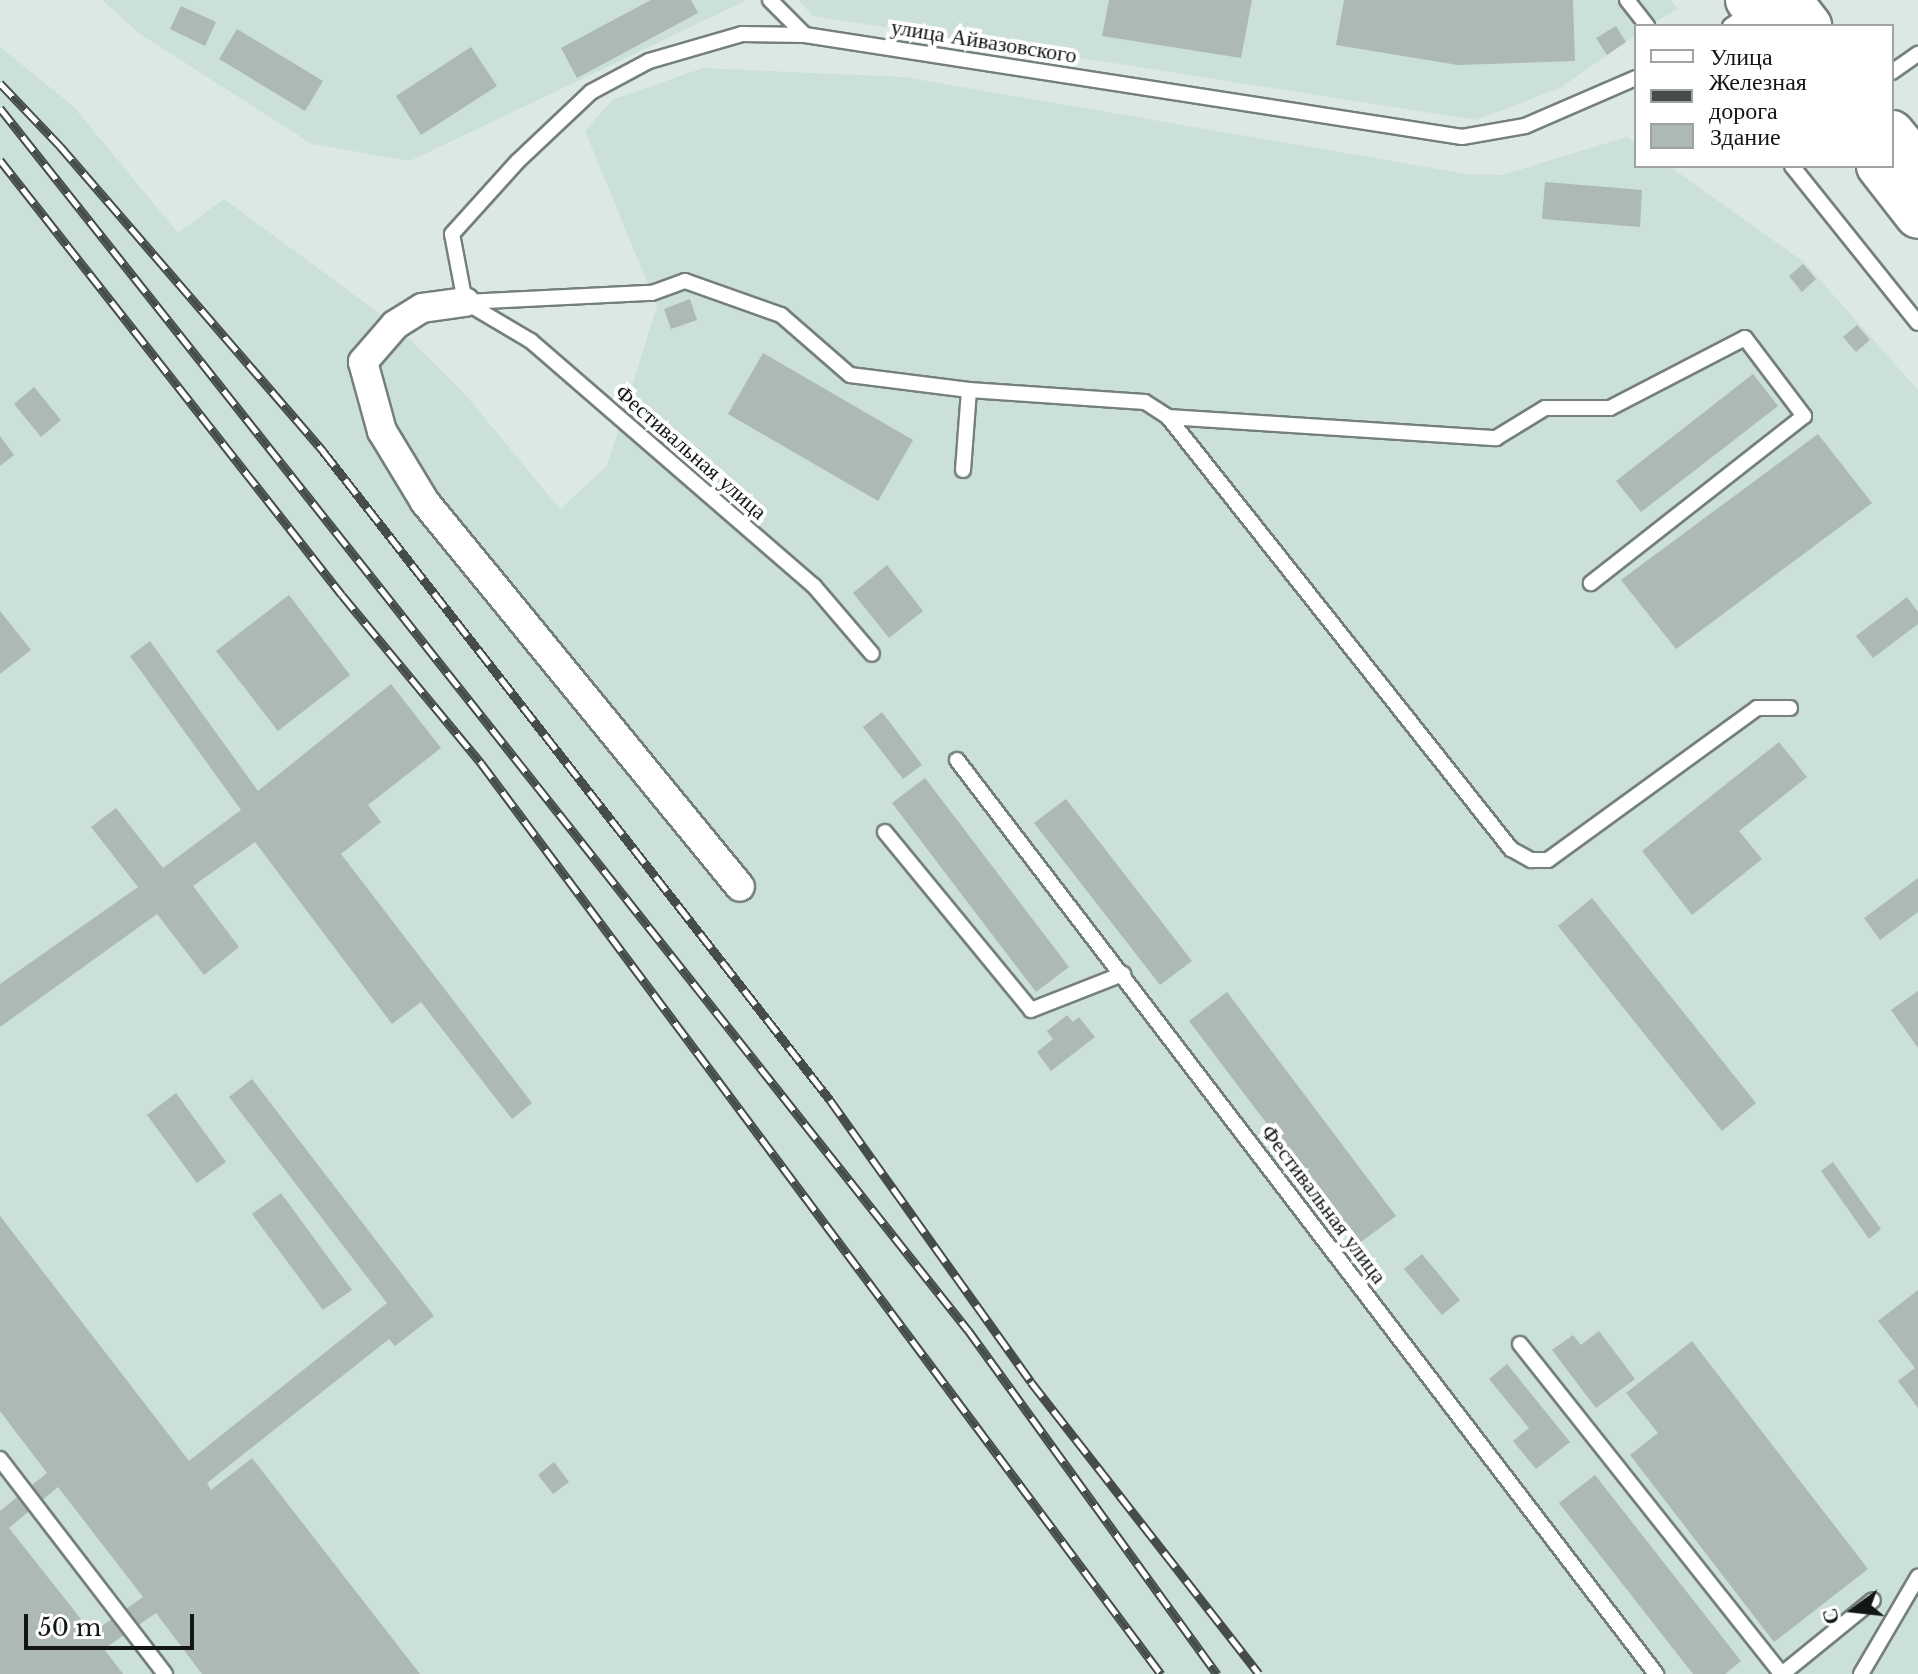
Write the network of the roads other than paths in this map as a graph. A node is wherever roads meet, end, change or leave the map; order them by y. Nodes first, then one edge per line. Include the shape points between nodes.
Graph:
1 (770, 0) edge
2 (1627, 0) edge
3 (1758, 12) edge
4 (1645, 24) edge
5 (1802, 24) edge
6 (805, 35) junction
7 (1918, 54) edge
8 (1894, 71) edge
9 (1634, 79) edge
10 (1894, 135) edge
11 (1918, 165) edge
12 (1794, 168) edge
13 (1881, 168) edge
14 (1918, 216) edge
15 (465, 302) junction
16 (1918, 323) edge
17 (969, 390) junction
18 (1168, 417) junction
19 (963, 470) dead end
20 (1591, 583) dead end
21 (872, 654) dead end
22 (1790, 708) dead end
23 (957, 760) dead end
24 (885, 832) dead end
25 (740, 887) dead end
26 (1123, 974) junction
27 (1520, 1344) dead end
28 (0, 1459) edge
29 (1918, 1577) edge
30 (1873, 1600) dead end
31 (165, 1674) edge
32 (1656, 1674) edge
33 (1782, 1674) edge
34 (1861, 1674) edge

1 - 6 lane
2 - 4 lane
3 - 5 highway
6 - 9 lane, улица Айвазовского via 1462,137 1525,126
6 - 15 lane, улица Айвазовского via 742,34 649,61 591,92 452,234
7 - 8 lane
10 - 11 highway
12 - 16 lane
13 - 14 highway
15 - 17 lane via 652,293 685,281 781,315 850,375
15 - 21 lane, Фестивальная улица via 531,341 814,586
15 - 25 street via 422,308 395,325 363,362 382,431 425,502
17 - 18 lane via 1145,402
17 - 19 lane
18 - 20 lane via 1496,438 1545,408 1610,408 1745,338 1804,416
18 - 22 lane via 1511,849 1531,860 1548,860 1757,708
23 - 26 lane, Фестивальная улица
24 - 26 lane via 1031,1010
26 - 32 lane, Фестивальная улица
27 - 33 lane
28 - 31 lane
29 - 34 lane
30 - 33 lane

